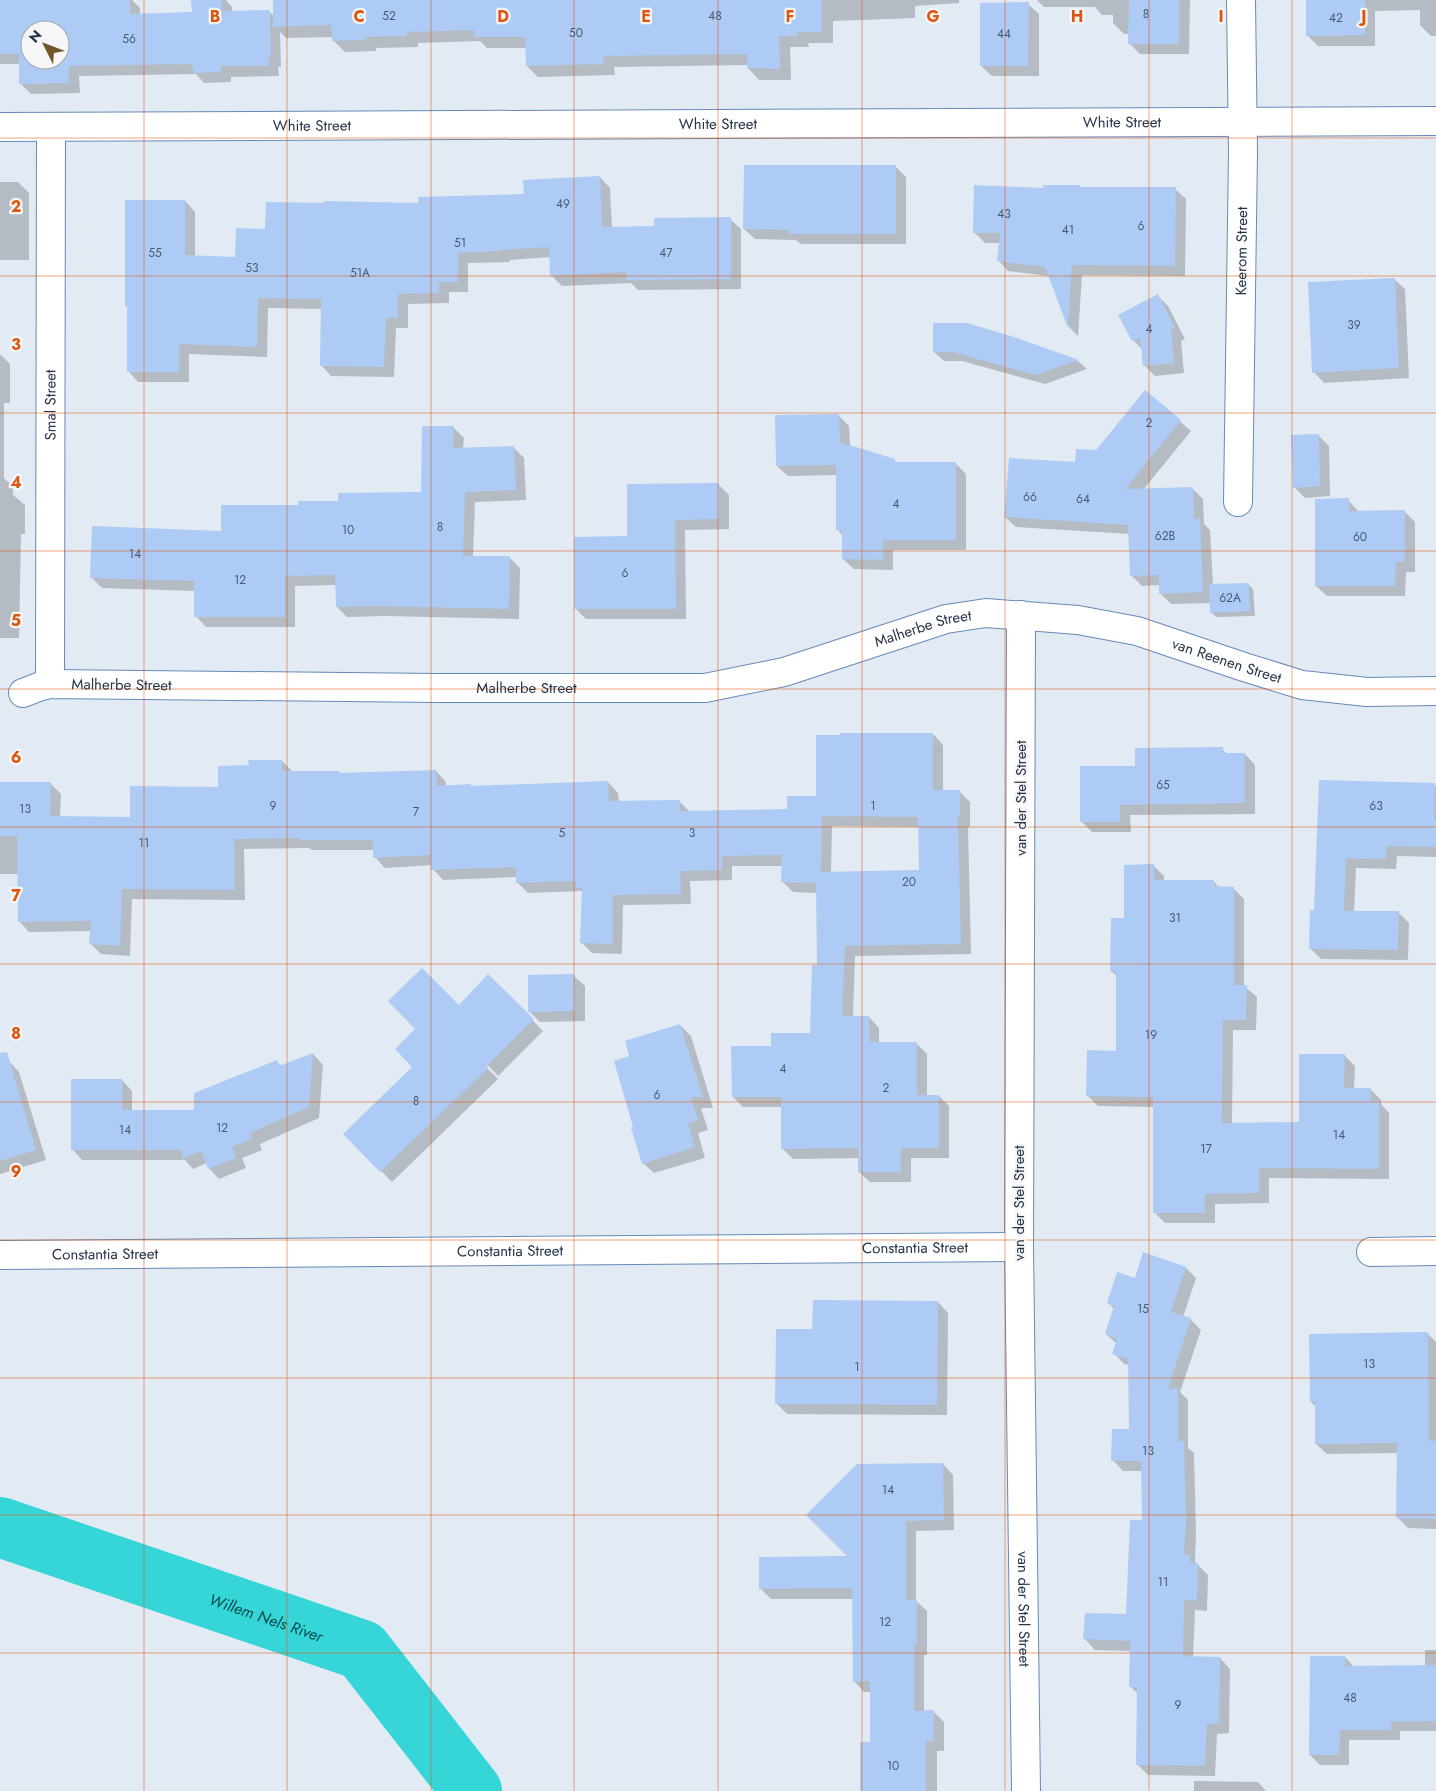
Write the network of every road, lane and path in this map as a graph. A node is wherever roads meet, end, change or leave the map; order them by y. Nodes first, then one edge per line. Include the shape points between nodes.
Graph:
1 (1241, 0) edge
2 (1436, 121) edge
3 (1242, 122) junction
4 (52, 126) junction
5 (0, 127) edge
6 (1238, 502) dead end
7 (1021, 616) junction
8 (50, 684) junction
9 (1436, 691) edge
10 (23, 693) dead end
11 (1019, 1247) junction
12 (1436, 1251) edge
13 (1371, 1252) dead end
14 (0, 1255) edge
15 (1026, 1791) edge

1 - 3 street, Keerom Street
2 - 3 street, White Street
3 - 4 street, White Street
3 - 6 street, Keerom Street
4 - 5 street, White Street
4 - 8 street, Smal Street
7 - 8 street, Malherbe Street via 986,614 946,619 784,672 705,688
7 - 9 street, van Reenen Street via 1078,620 1137,631 1302,685 1367,692
7 - 11 street, van der Stel Street
8 - 10 street, Malherbe Street
11 - 14 street, Constantia Street
11 - 15 street, van der Stel Street
12 - 13 street

